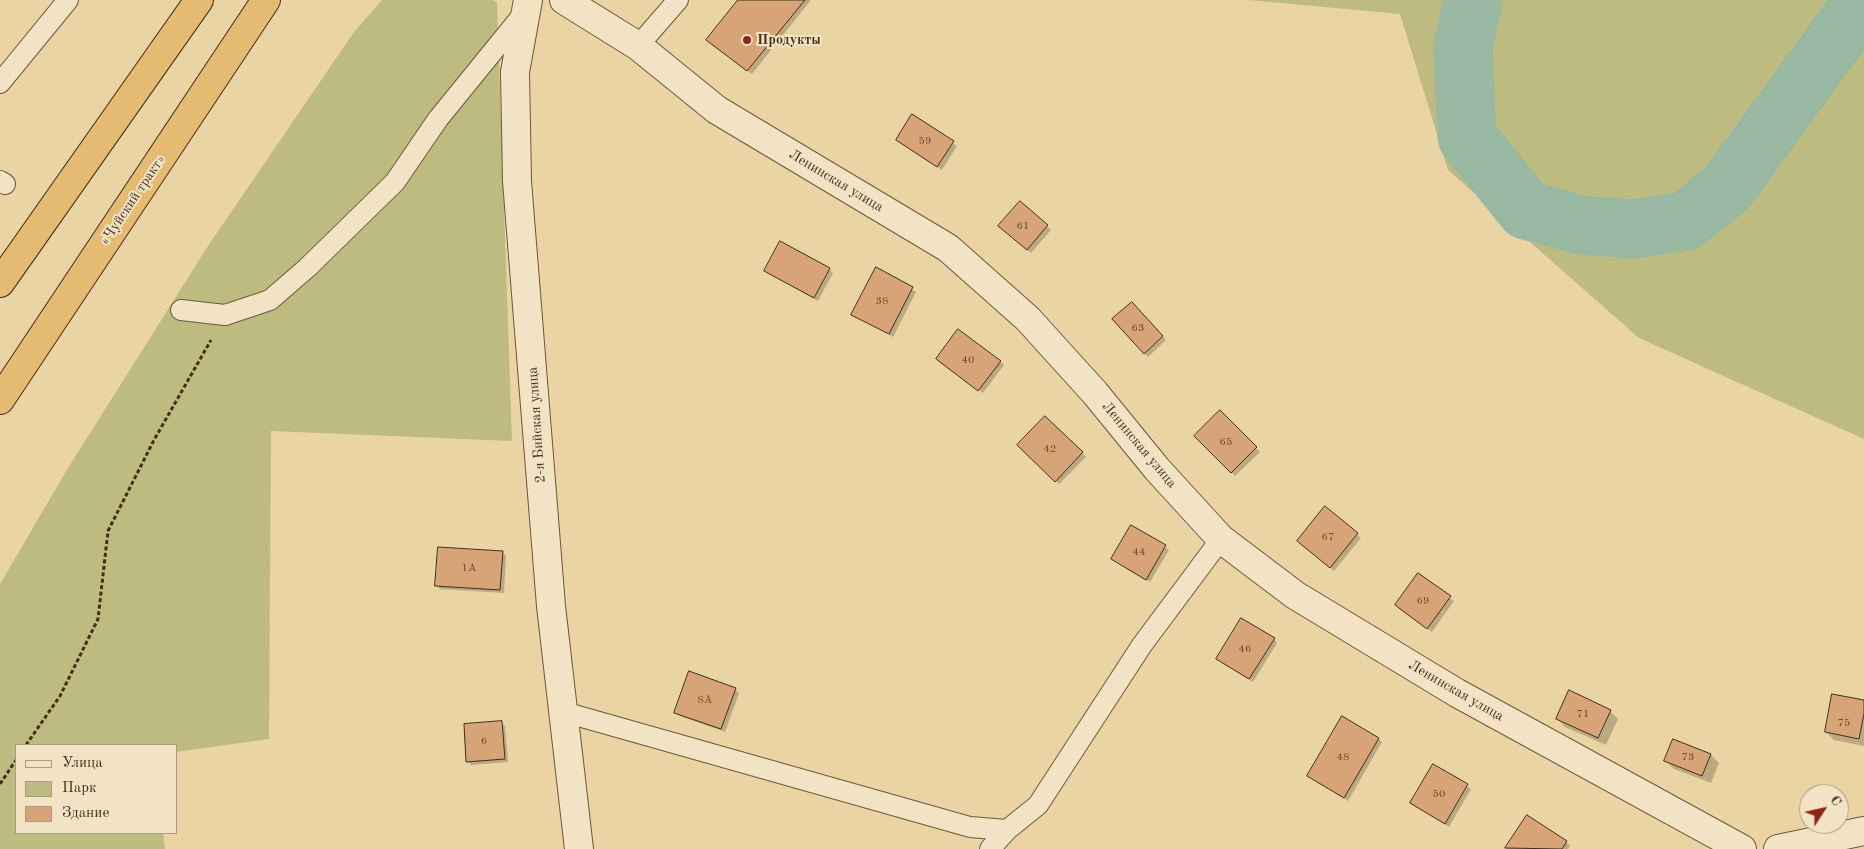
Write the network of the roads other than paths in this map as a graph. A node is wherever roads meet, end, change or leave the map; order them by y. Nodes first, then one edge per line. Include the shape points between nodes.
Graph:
1 (68, 0) edge
2 (199, 0) edge
3 (266, 0) edge
4 (564, 0) edge
5 (678, 0) edge
6 (527, 5) edge
7 (638, 46) junction
8 (0, 83) edge
9 (0, 282) edge
10 (181, 310) dead end
11 (0, 400) edge
12 (1221, 539) junction
13 (564, 712) junction
14 (1006, 830) junction
15 (1864, 831) edge
16 (580, 849) edge
17 (990, 849) edge
18 (1742, 849) edge
19 (1778, 849) edge

1 - 8 lane
2 - 9 highway
3 - 11 highway, «Чуйский тракт»
4 - 7 street, Ленинская улица
5 - 7 lane
6 - 10 lane via 438,119 395,182 307,268 270,300 225,315
6 - 13 street, 2-я Бийская улица via 515,72 517,181 551,606
7 - 12 street, Ленинская улица via 717,110 948,248 1028,319
12 - 14 lane via 1142,645 1038,805
12 - 18 street, Ленинская улица via 1295,594 1449,688
13 - 14 lane via 970,828
13 - 16 street, 2-я Бийская улица
14 - 17 lane
15 - 19 street

